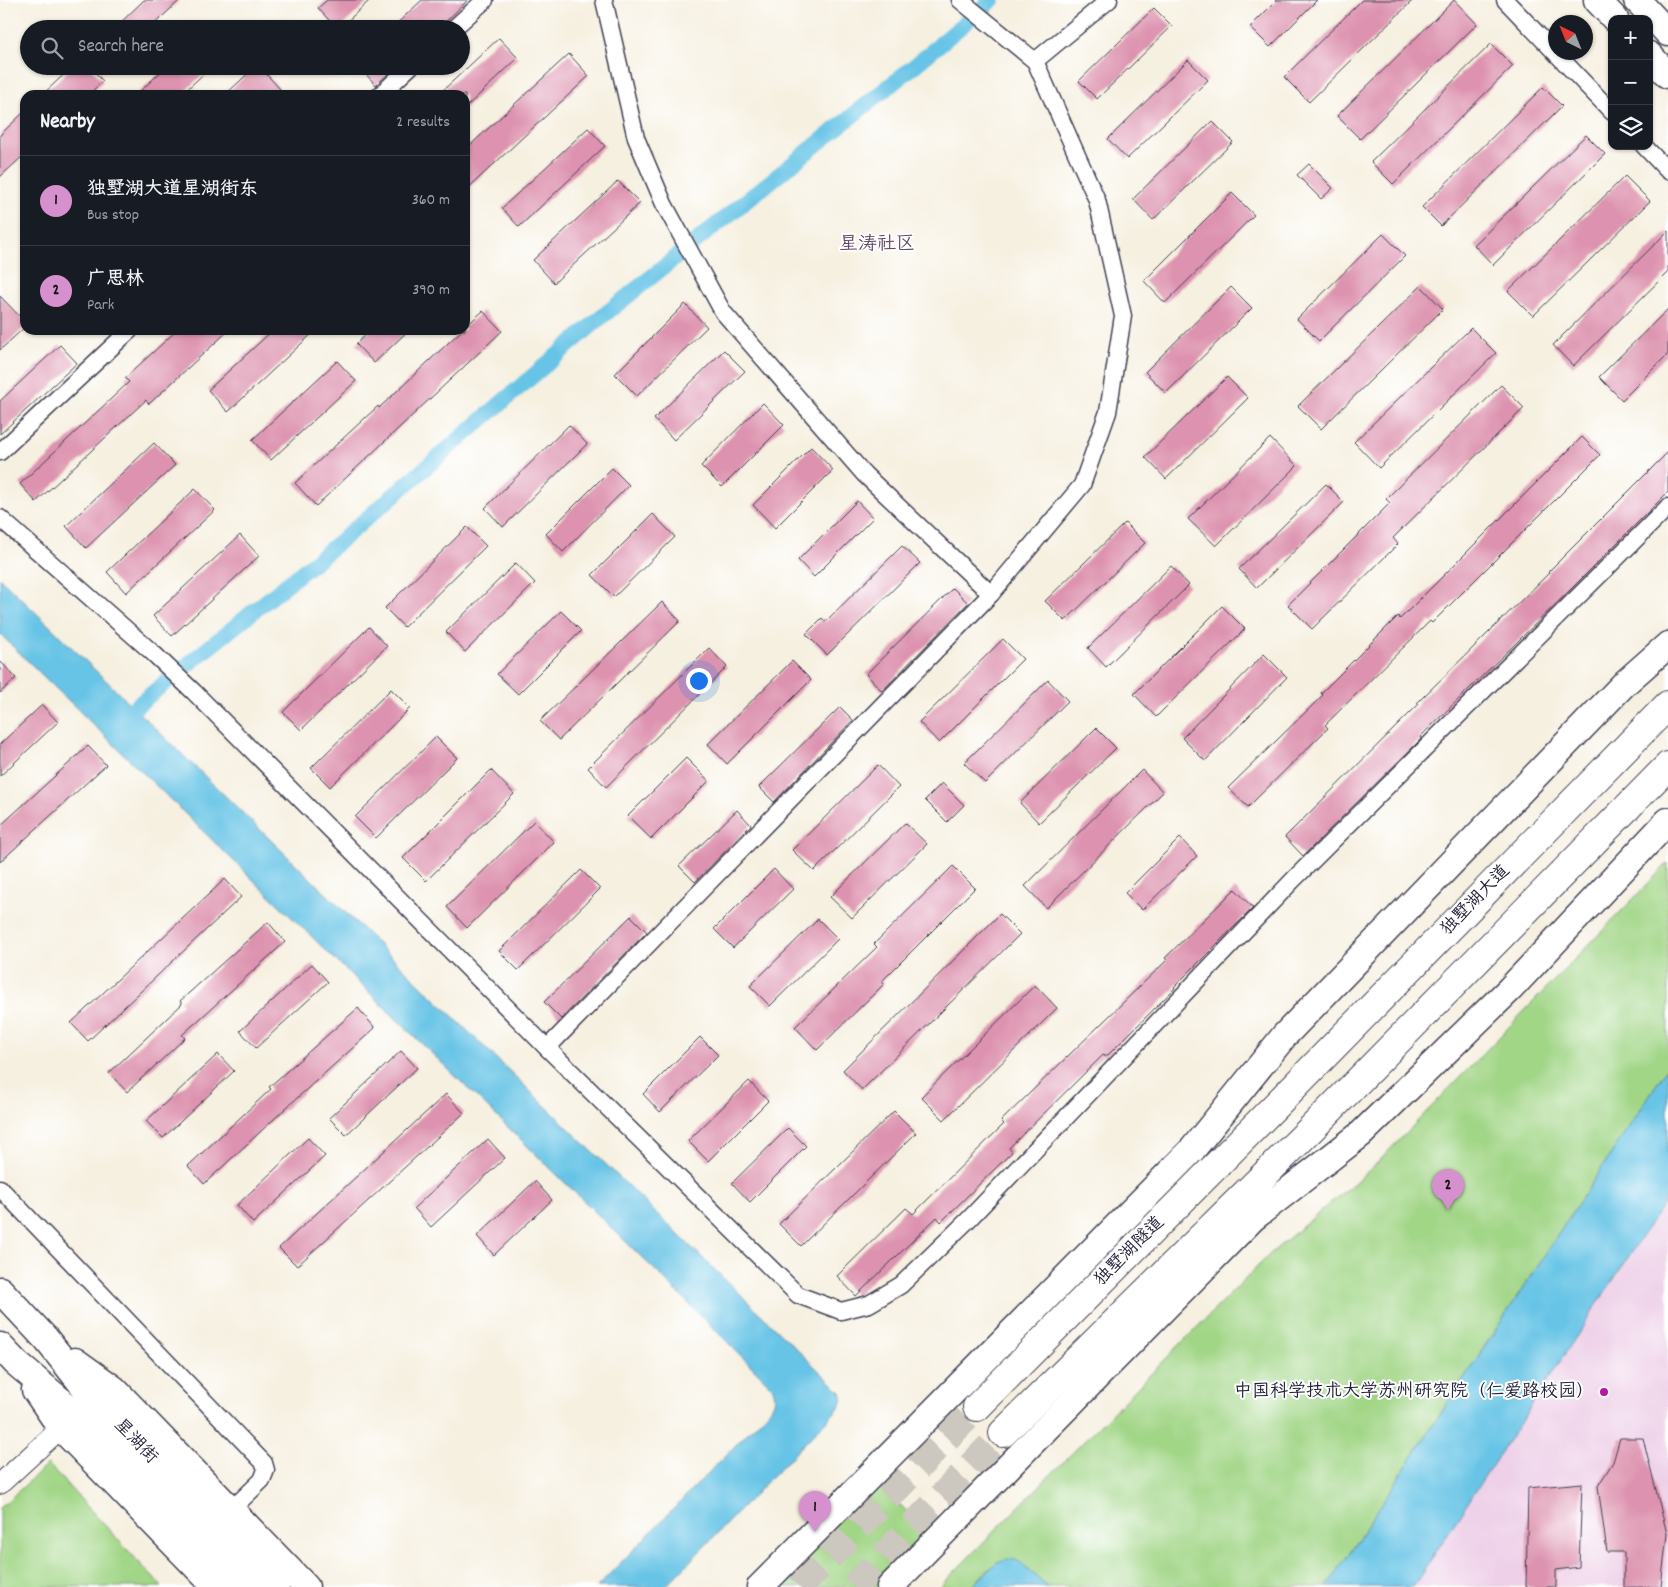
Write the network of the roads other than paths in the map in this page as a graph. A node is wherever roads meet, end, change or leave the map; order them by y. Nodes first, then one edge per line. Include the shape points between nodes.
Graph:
1 (485, 0) edge
2 (604, 0) edge
3 (1109, 0) edge
4 (1505, 0) edge
5 (1597, 0) edge
6 (1637, 0) edge
7 (961, 1) edge
8 (1611, 15) edge
9 (463, 20) edge
10 (1668, 33) edge
11 (1653, 59) edge
12 (1034, 61) junction
13 (401, 75) edge
14 (1668, 75) edge
15 (385, 90) edge
16 (1608, 108) edge
17 (1648, 150) edge
18 (1668, 171) edge
19 (125, 335) edge
20 (0, 452) edge
21 (1668, 507) edge
22 (0, 518) edge
23 (991, 594) junction
24 (1668, 645) edge
25 (1668, 705) edge
26 (1668, 766) edge
27 (1668, 821) edge
28 (547, 1048) junction
29 (1284, 1097) joint
30 (0, 1188) edge
31 (0, 1290) edge
32 (46, 1339) junction
33 (8, 1354) edge
34 (977, 1407) tunnel mouth
35 (61, 1428) junction
36 (1003, 1433) tunnel mouth
37 (0, 1484) edge
38 (232, 1509) junction
39 (216, 1587) edge
40 (247, 1587) edge
41 (276, 1587) edge
42 (306, 1587) edge
43 (760, 1587) edge
44 (890, 1587) edge

1 - 9 street
2 - 23 street via 636,138 664,204 723,312 864,474
3 - 12 street
4 - 16 street
5 - 8 main road
6 - 10 main road
7 - 12 street
11 - 14 main road
12 - 23 street via 1097,200 1123,316 1108,412 1082,485
13 - 15 street
17 - 18 street
19 - 20 street
21 - 28 street via 1294,879 968,1220 901,1285 869,1304 841,1311 798,1295
22 - 28 street via 194,692
23 - 28 street
24 - 43 main road via 1625,683 1285,1035 1192,1150
25 - 29 highway, 独墅湖大道
26 - 36 highway via 1313,1126
27 - 44 main road via 1503,996 1361,1134 1253,1218
29 - 34 highway, 独墅湖隧道
30 - 38 street via 264,1463 266,1470 262,1480
31 - 32 main road, 星湖街
32 - 38 main road via 114,1390
32 - 41 main road, 星湖街 via 97,1403
33 - 35 main road
33 - 40 main road, 星湖街 via 79,1416
35 - 37 street
35 - 39 main road
38 - 42 main road

